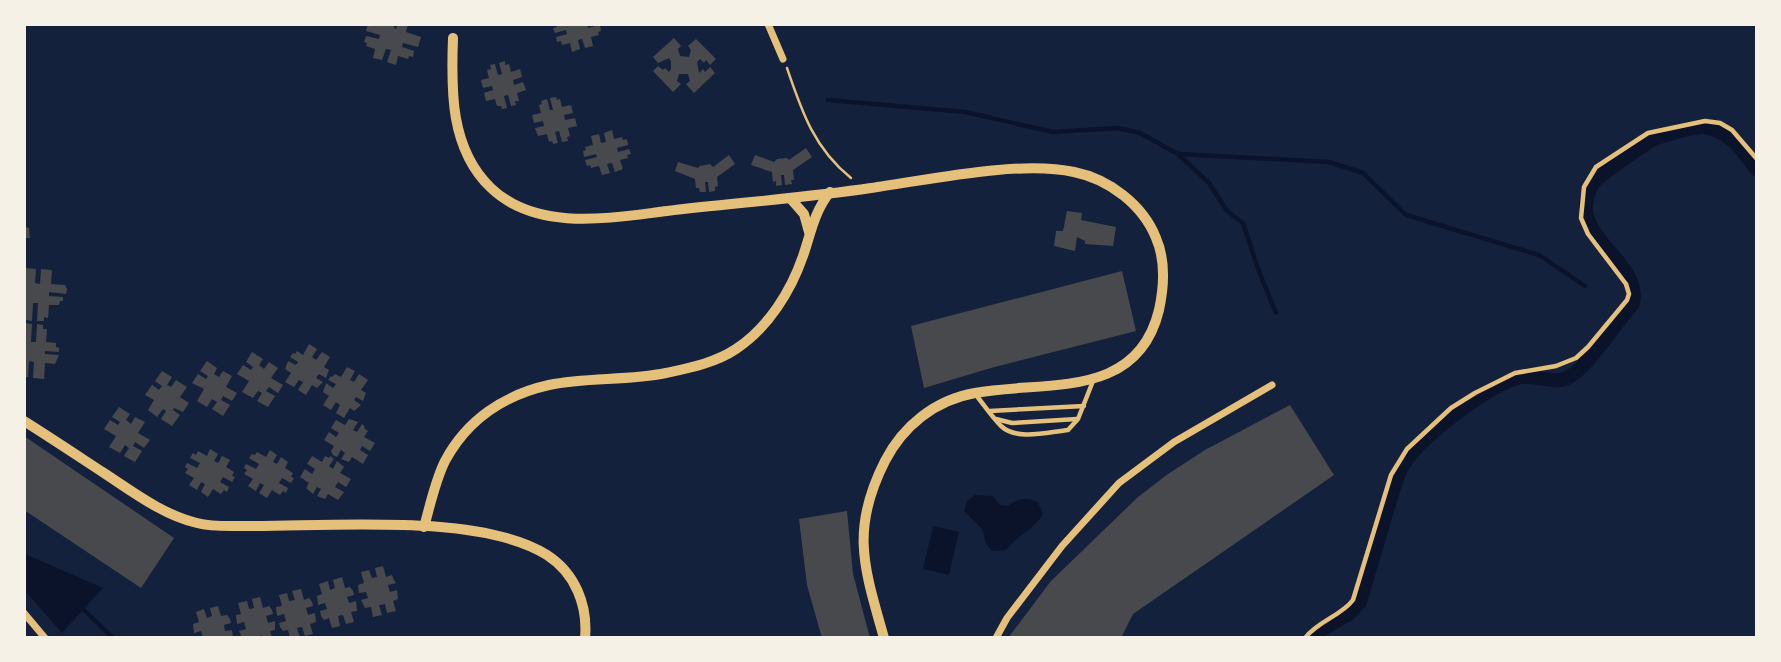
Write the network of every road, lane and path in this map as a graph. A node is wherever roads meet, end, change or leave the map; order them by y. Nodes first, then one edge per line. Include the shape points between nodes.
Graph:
1 (768, 24) edge
2 (453, 38) dead end
3 (783, 59) joint
4 (1756, 158) edge
5 (852, 179) dead end
6 (830, 192) junction
7 (790, 198) junction
8 (808, 232) junction
9 (1093, 380) junction
10 (1272, 385) dead end
11 (974, 393) junction
12 (1084, 406) junction
13 (990, 411) junction
14 (996, 419) junction
15 (1078, 419) junction
16 (24, 421) edge
17 (424, 527) junction
18 (24, 613) edge
19 (45, 638) edge
20 (585, 638) edge
21 (884, 638) edge
22 (996, 638) edge
23 (1305, 638) edge

1 - 3 street
2 - 7 street via 458,132 476,171 510,202 549,215 590,218
3 - 5 path via 809,128 834,164
4 - 23 lane via 1732,130 1720,122 1705,121 1648,133 1596,167 1584,187 1581,218 1626,284 1628,300 1576,358 1516,373 1475,393 1451,408 1407,449 1391,475 1353,600
6 - 7 street
6 - 8 street
6 - 9 street via 1039,169 1073,171 1125,196 1157,239 1162,294 1154,325 1142,346 1126,363
7 - 8 street via 804,214
8 - 17 street via 787,292 755,334 736,349 683,370 550,385 494,405 461,436 445,462
9 - 11 street
9 - 12 lane
10 - 22 street via 1174,442 1119,484 1062,546
11 - 13 lane
11 - 21 street via 940,405 907,428 873,485 864,520 863,560
12 - 13 lane
12 - 15 lane
13 - 14 lane
14 - 15 lane via 1012,423
14 - 15 lane via 1003,428 1023,435 1068,430
16 - 17 street via 132,492 195,523
17 - 20 street via 489,534 547,555 576,585
18 - 19 street

